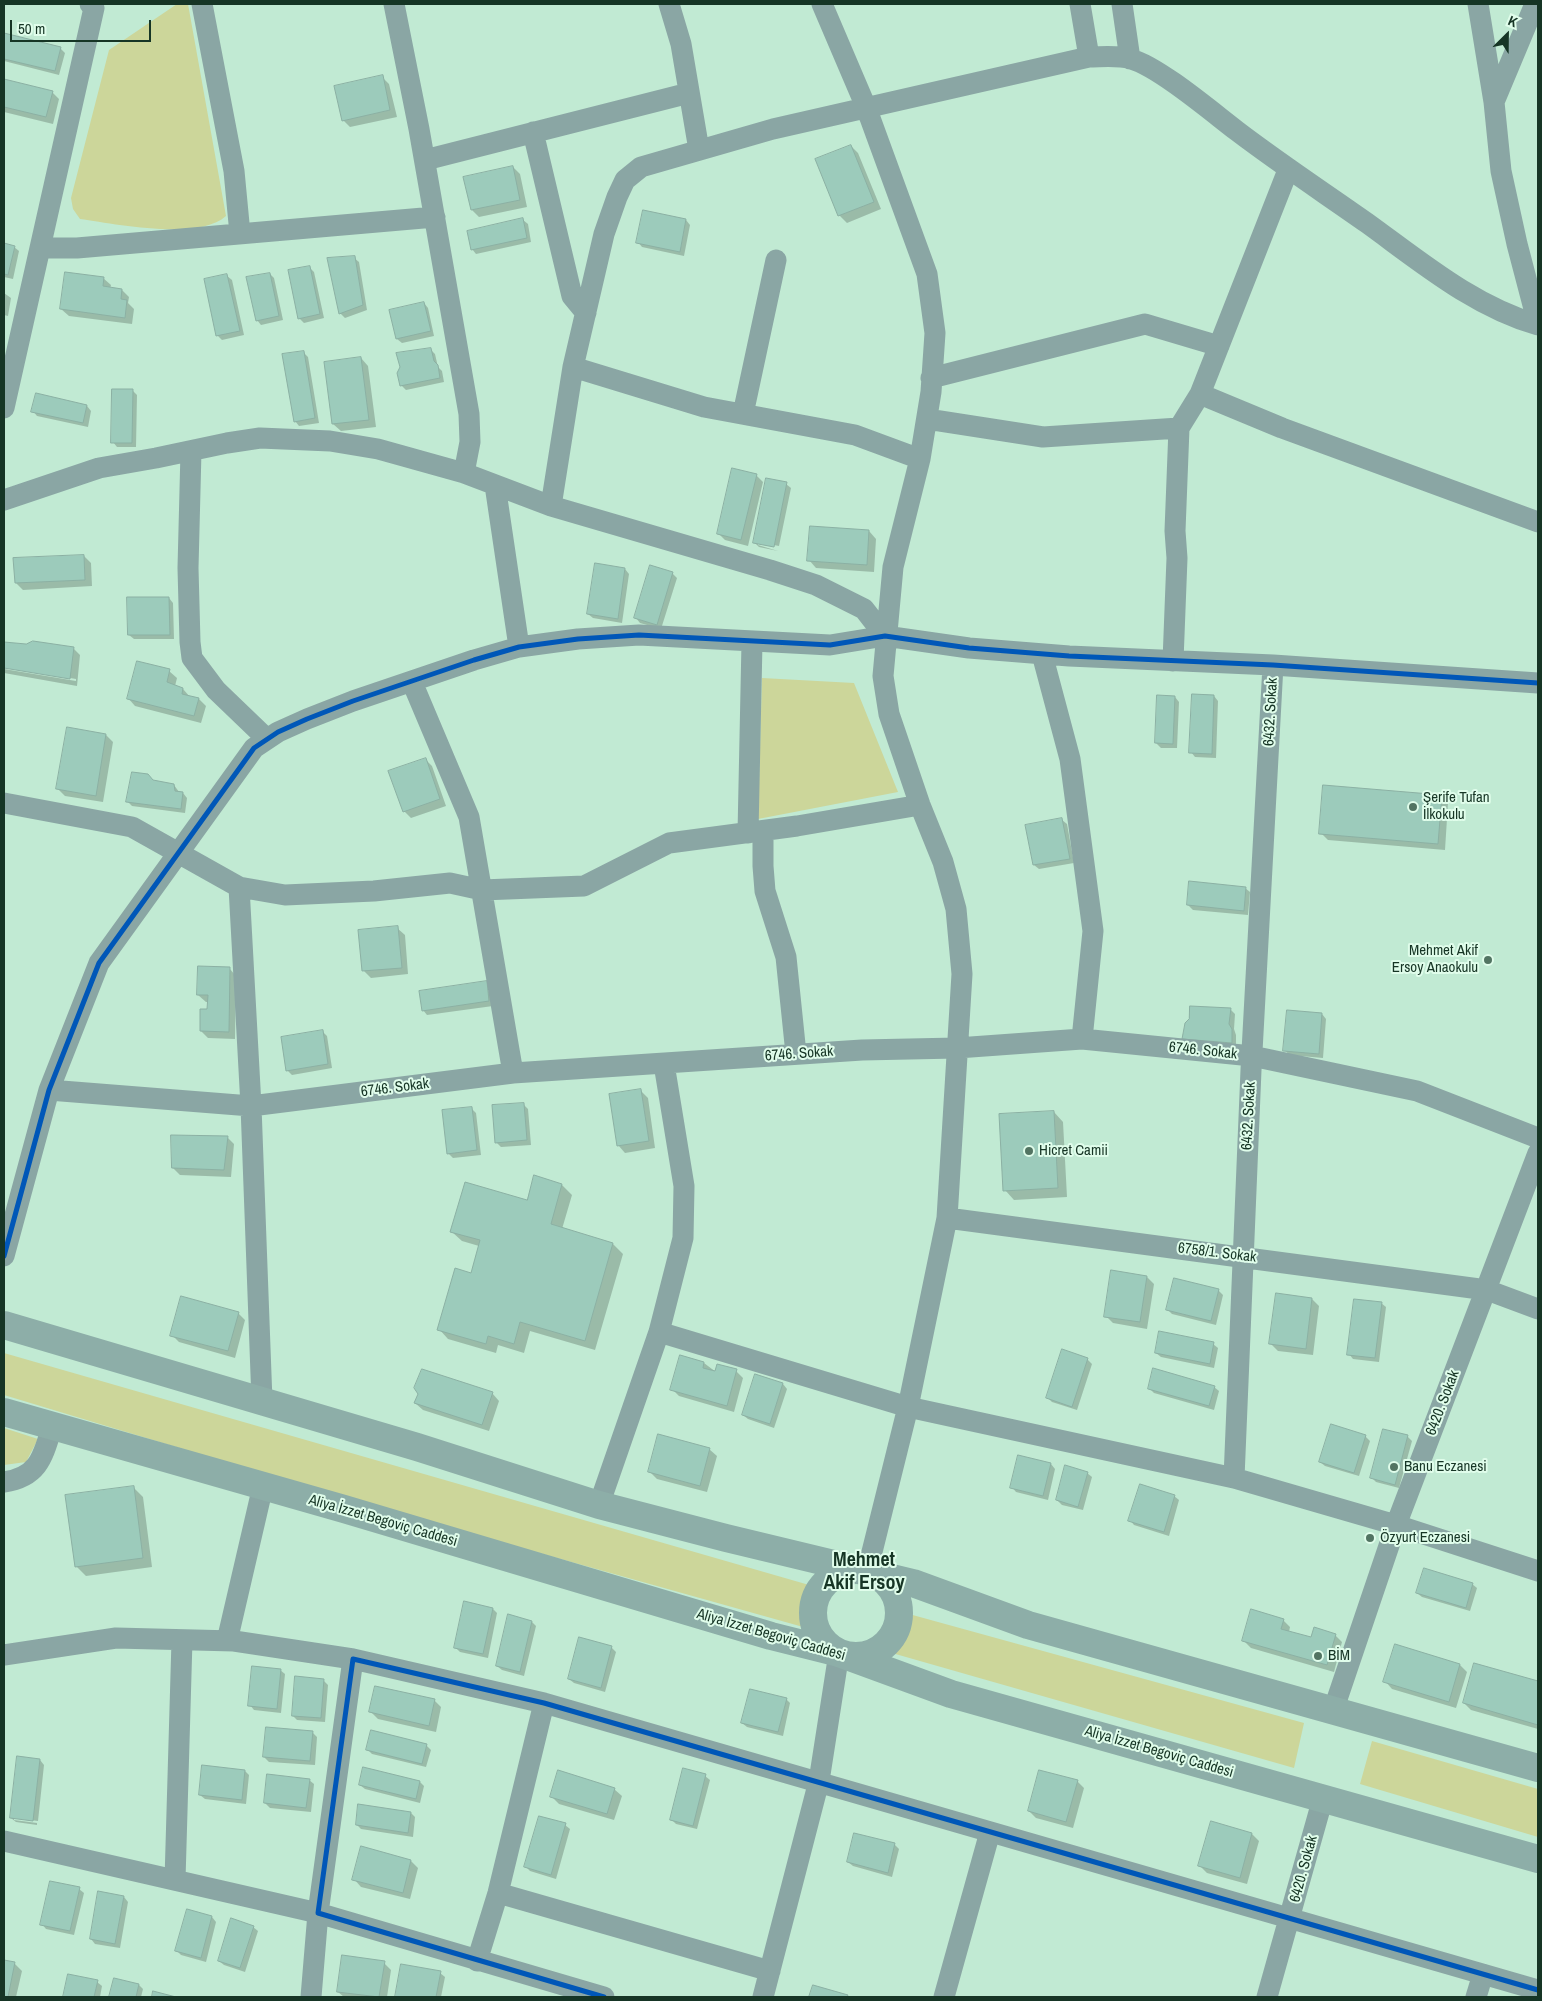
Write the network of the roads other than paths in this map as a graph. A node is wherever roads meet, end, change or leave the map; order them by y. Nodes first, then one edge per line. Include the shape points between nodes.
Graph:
1 (202, 4) edge
2 (394, 4) edge
3 (669, 4) edge
4 (822, 4) edge
5 (1080, 4) edge
6 (1122, 4) edge
7 (1478, 4) edge
8 (1535, 4) edge
9 (96, 5) edge
10 (1089, 57) junction
11 (1130, 59) junction
12 (689, 93) junction
13 (1494, 102) junction
14 (866, 107) junction
15 (532, 132) junction
16 (699, 150) junction
17 (425, 160) junction
18 (1288, 170) junction
19 (434, 217) junction
20 (240, 234) junction
21 (41, 248) junction
22 (776, 260) dead end
23 (586, 313) junction
24 (1538, 324) edge
25 (1219, 346) junction
26 (573, 367) junction
27 (931, 378) junction
28 (1200, 394) junction
29 (4, 408) edge
30 (743, 414) junction
31 (927, 419) junction
32 (1179, 428) junction
33 (190, 451) junction
34 (920, 459) junction
35 (464, 473) junction
36 (495, 485) junction
37 (4, 500) edge
38 (551, 506) junction
39 (1538, 522) edge
40 (885, 636) junction
41 (752, 642) junction
42 (519, 648) junction
43 (1042, 654) junction
44 (1172, 661) junction
45 (1273, 665) junction
46 (412, 682) junction
47 (1538, 683) edge
48 (267, 739) junction
49 (4, 803) edge
50 (920, 805) junction
51 (756, 832) junction
52 (176, 853) junction
53 (239, 888) junction
54 (482, 890) junction
55 (1082, 1039) junction
56 (957, 1048) junction
57 (796, 1054) junction
58 (1252, 1056) junction
59 (664, 1064) junction
60 (514, 1073) junction
61 (49, 1090) junction
62 (251, 1106) junction
63 (1538, 1138) edge
64 (1538, 1153) edge
65 (947, 1218) junction
66 (4, 1256) edge
67 (1243, 1256) junction
68 (1487, 1290) junction
69 (1538, 1309) edge
70 (4, 1325) edge
71 (659, 1332) junction
72 (262, 1401) junction
73 (908, 1407) junction
74 (4, 1412) edge
75 (52, 1427) junction
76 (1234, 1478) junction
77 (4, 1482) edge
78 (263, 1486) junction
79 (599, 1505) junction
80 (1396, 1525) junction
81 (1538, 1571) edge
82 (866, 1572) junction
83 (182, 1640) junction
84 (227, 1641) junction
85 (839, 1653) junction
86 (4, 1655) edge
87 (353, 1659) junction
88 (544, 1703) junction
89 (1333, 1710) junction
90 (1538, 1768) edge
91 (819, 1781) junction
92 (1323, 1798) junction
93 (990, 1832) junction
94 (4, 1841) edge
95 (1538, 1859) edge
96 (175, 1880) junction
97 (498, 1893) junction
98 (318, 1912) junction
99 (1291, 1920) junction
100 (477, 1961) junction
101 (770, 1971) junction
102 (1483, 1974) junction
103 (1538, 1990) edge
104 (311, 1997) edge
105 (604, 1997) edge
106 (763, 1997) edge
107 (944, 1997) edge
108 (1268, 1997) edge
109 (1476, 1997) edge

1 - 20 street via 232,162
2 - 17 street
3 - 12 street via 681,44
4 - 14 street
5 - 10 street
6 - 11 street
7 - 13 street
8 - 13 street
9 - 21 street
10 - 11 street
10 - 14 street
11 - 18 street via 1160,75
12 - 15 street
12 - 16 street
13 - 24 street via 1501,171
14 - 16 street
14 - 27 street via 928,274 935,333
15 - 17 street
15 - 23 street via 572,296
16 - 23 street via 641,168 626,180 604,234
17 - 19 street
18 - 24 street via 1476,299
18 - 25 street
19 - 20 street
19 - 35 street via 469,414 470,442
20 - 21 street via 77,248
21 - 29 street
22 - 30 street
23 - 26 street
25 - 27 street via 1145,324
25 - 28 street
26 - 30 street via 704,407
26 - 38 street
27 - 31 street
28 - 32 street
28 - 39 street via 1282,428
30 - 34 street via 856,435
31 - 32 street via 1043,437
31 - 34 street
32 - 44 street
33 - 35 street via 260,438 296,438 378,449
33 - 37 street via 99,468
33 - 48 street via 188,568 192,658 216,690
34 - 40 street via 892,567
35 - 36 street
36 - 38 street
36 - 42 street
38 - 40 street via 816,585 864,609
40 - 41 street via 830,645
40 - 43 street
40 - 50 street via 884,676 889,714
41 - 42 street via 639,636 578,639
41 - 51 street
42 - 46 street
43 - 44 street
43 - 55 street via 1070,759 1093,931
44 - 45 street
45 - 47 street
45 - 58 street, 6432. Sokak
46 - 48 street via 316,715
46 - 54 street via 469,817
48 - 52 street via 254,748
49 - 52 street via 132,827
50 - 51 street
50 - 56 street via 943,862 956,909 962,974
51 - 54 street via 669,844 584,886
51 - 57 street via 765,891 786,957
52 - 53 street
52 - 61 street via 99,963
53 - 54 street via 285,895 374,892 450,883
53 - 62 street
54 - 60 street
55 - 56 street, 6746. Sokak
55 - 58 street, 6746. Sokak
56 - 57 street, 6746. Sokak
56 - 65 street
57 - 59 street, 6746. Sokak
58 - 63 street, 6746. Sokak via 1417,1091
58 - 67 street, 6432. Sokak
59 - 60 street, 6746. Sokak
59 - 71 street via 684,1186 683,1238
60 - 62 street, 6746. Sokak
61 - 62 street, 6746. Sokak
61 - 66 street
62 - 72 street
64 - 68 street, 6420. Sokak
65 - 67 street, 6758/1. Sokak
65 - 73 street
67 - 68 street, 6758/1. Sokak
67 - 76 street, 6432. Sokak
68 - 69 street, 6758/1. Sokak
68 - 80 street, 6420. Sokak
70 - 72 main road
71 - 73 street
71 - 79 street
72 - 79 main road
73 - 76 street
73 - 82 street
74 - 75 main road, Aliya İzzet Begoviç Caddesi
75 - 77 street via 37,1468 14,1481
75 - 78 main road, Aliya İzzet Begoviç Caddesi
76 - 80 street
78 - 84 street
78 - 85 main road, Aliya İzzet Begoviç Caddesi via 771,1636
79 - 82 main road
80 - 81 street
80 - 89 street, 6420. Sokak
82 - 85 main road via 852,1570 838,1574 826,1582 813,1606 818,1634
82 - 85 main road via 879,1578 893,1593 899,1613 896,1627 890,1640 873,1652 852,1656
82 - 89 main road via 913,1584 1028,1625
83 - 84 street
83 - 86 street via 116,1638
83 - 96 street
84 - 87 street
85 - 91 street
85 - 92 main road, Aliya İzzet Begoviç Caddesi via 951,1694
87 - 88 street
87 - 98 street
88 - 91 street
88 - 97 street
89 - 90 main road
91 - 93 street
91 - 101 street
92 - 95 main road, Aliya İzzet Begoviç Caddesi
92 - 99 street, 6420. Sokak
93 - 99 street
93 - 107 street
94 - 96 street
96 - 98 street
97 - 100 street
97 - 101 street
98 - 100 street
98 - 104 street
99 - 102 street
99 - 108 street, 6420. Sokak
100 - 105 street
101 - 106 street
102 - 103 street
102 - 109 street

